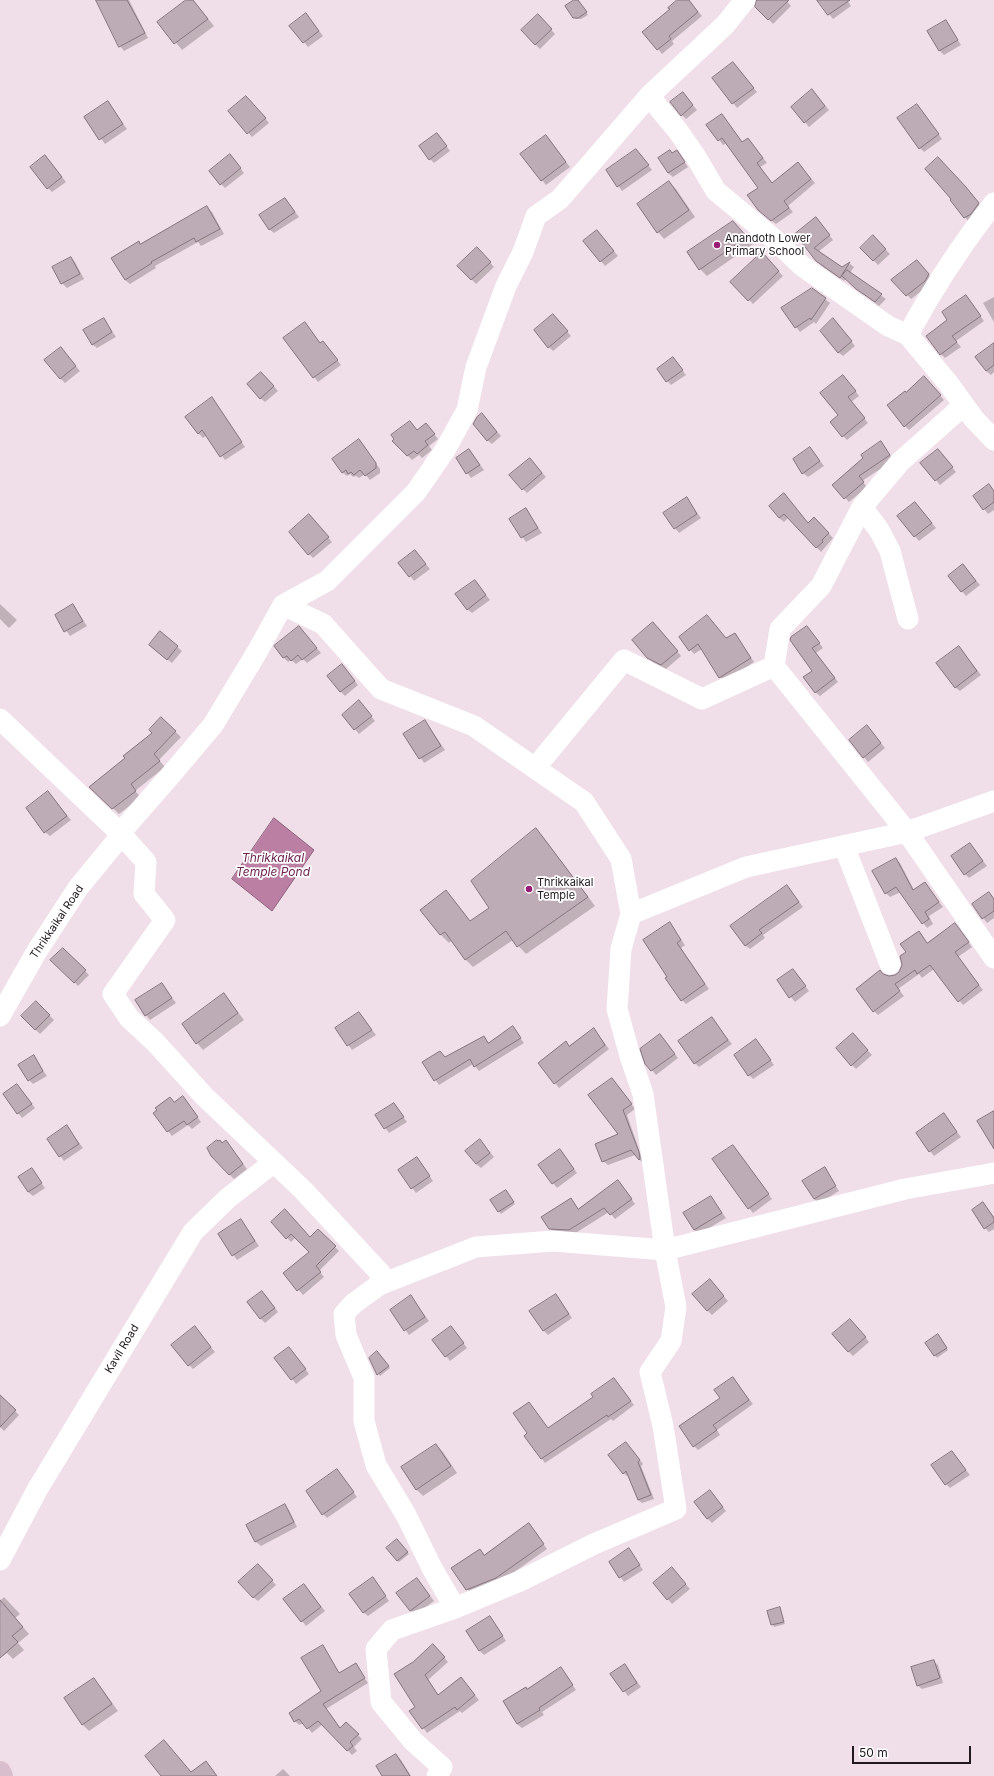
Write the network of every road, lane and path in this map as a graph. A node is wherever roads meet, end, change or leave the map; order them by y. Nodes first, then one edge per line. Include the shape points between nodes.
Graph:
1 (745, 0) edge
2 (648, 96) junction
3 (994, 202) edge
4 (908, 335) junction
5 (964, 405) junction
6 (994, 440) edge
7 (862, 507) junction
8 (283, 605) junction
9 (908, 619) dead end
10 (774, 666) junction
11 (0, 719) edge
12 (535, 768) junction
13 (994, 801) edge
14 (907, 832) junction
15 (120, 833) junction
16 (844, 846) junction
17 (631, 914) junction
18 (994, 958) edge
19 (890, 964) dead end
20 (0, 1016) edge
21 (273, 1163) junction
22 (994, 1173) edge
23 (665, 1250) junction
24 (379, 1284) junction
25 (0, 1560) edge
26 (455, 1608) junction
27 (0, 1772) edge
28 (444, 1773) edge
29 (2, 1776) edge

1 - 2 street via 725,25
2 - 4 street via 678,131 716,191 814,275 888,326
2 - 8 street via 560,199 536,216 523,252 506,286 476,367 467,410 446,450 416,492 327,580
3 - 4 street via 930,293
4 - 5 street
5 - 6 street
5 - 7 street via 900,462
7 - 9 street via 890,551
7 - 10 street via 821,586 780,629
8 - 12 street via 323,624 381,689 474,726
8 - 15 street, Thrikkaikal Road via 213,724
10 - 12 street via 702,698 624,660
10 - 14 street
11 - 15 street
12 - 17 street via 584,802 621,859
13 - 14 street
14 - 16 street
14 - 18 street
15 - 20 street, Thrikkaikal Road via 119,838 78,888 37,951
15 - 21 street via 146,862 144,894 165,920 112,994 129,1018
16 - 17 street via 746,867
16 - 19 street
17 - 23 street via 621,949 617,1009 643,1094
21 - 24 street via 303,1190 381,1274
21 - 25 street, Kavil Road via 228,1198 193,1232 37,1490
22 - 23 street via 905,1189
23 - 24 street via 553,1241 476,1247
23 - 26 street via 676,1307 671,1341 650,1372 663,1426 676,1509 594,1544 520,1582
24 - 26 street via 344,1314 346,1335 364,1378 364,1421 376,1465 406,1515
26 - 28 street via 392,1630 376,1649 381,1702
27 - 29 main road

